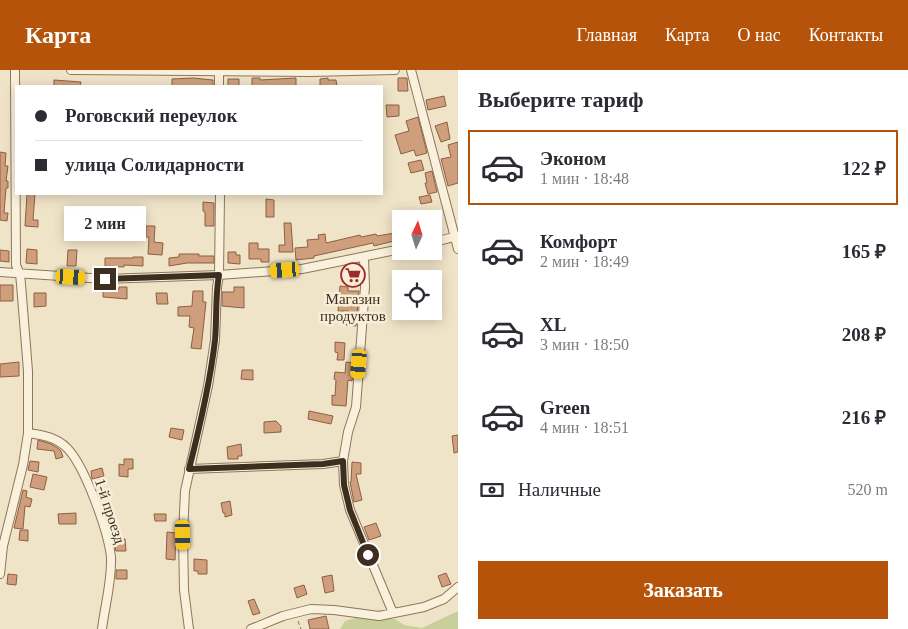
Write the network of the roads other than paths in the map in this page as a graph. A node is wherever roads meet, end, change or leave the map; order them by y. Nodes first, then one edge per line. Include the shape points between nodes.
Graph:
1 (15, 70) edge
2 (71, 70) edge
3 (395, 70) edge
4 (411, 70) edge
5 (219, 71) edge
6 (15, 85) edge
7 (219, 85) edge
8 (16, 195) edge
9 (220, 195) edge
10 (456, 237) edge
11 (442, 240) edge
12 (458, 249) edge
13 (392, 251) edge
14 (364, 258) junction
15 (0, 272) edge
16 (20, 274) junction
17 (219, 275) junction
18 (28, 433) junction
19 (343, 461) junction
20 (189, 469) junction
21 (4, 525) edge
22 (0, 574) edge
23 (458, 587) edge
24 (393, 613) junction
25 (102, 629) edge
26 (189, 629) edge
27 (252, 629) edge

1 - 6 street
2 - 5 street
3 - 5 street
4 - 10 street
5 - 7 street
8 - 16 street via 16,265
9 - 17 street
10 - 11 street
10 - 12 street
13 - 14 street
14 - 17 street via 302,270
14 - 19 street via 365,287 356,408
15 - 16 street
16 - 17 street via 105,279
16 - 18 street via 28,371
17 - 20 street via 208,386
18 - 21 street via 24,465
18 - 25 street, 1-й проезд via 55,439 66,447 88,482 110,556
19 - 20 street
19 - 24 street via 350,510
20 - 26 street via 183,535 184,590
21 - 22 street
23 - 24 street via 444,599
24 - 27 street via 379,616 311,610 283,616

